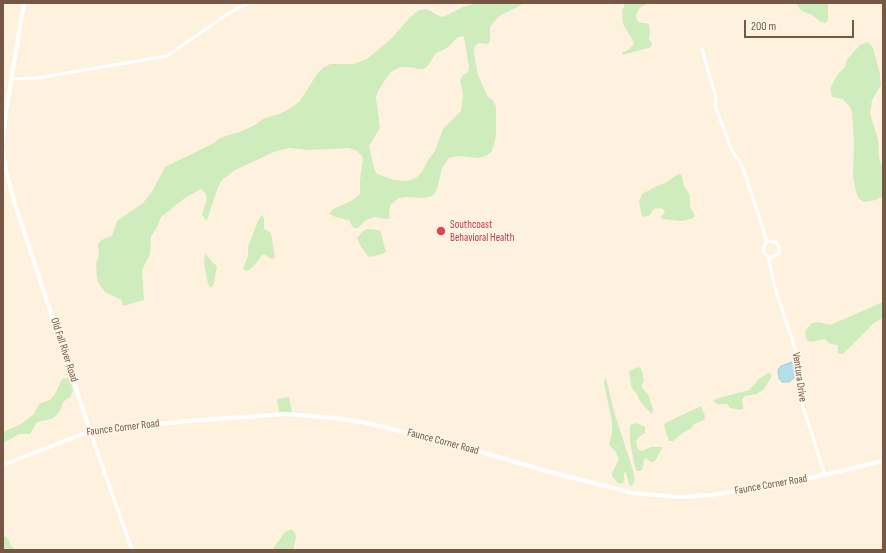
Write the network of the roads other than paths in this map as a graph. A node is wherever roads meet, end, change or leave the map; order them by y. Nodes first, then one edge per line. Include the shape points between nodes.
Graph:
1 (24, 3) edge
2 (249, 3) edge
3 (702, 49) dead end
4 (12, 79) junction
5 (3, 142) edge
6 (3, 148) edge
7 (767, 242) junction
8 (768, 257) junction
9 (90, 431) junction
10 (883, 461) edge
11 (3, 465) edge
12 (825, 475) junction
13 (132, 550) edge

1 - 4 main road
2 - 4 street via 229,13 167,56 37,78
3 - 7 street, Ventura Drive via 716,97 715,105 731,149 745,174
4 - 5 main road
6 - 9 main road, Old Fall River Road via 13,198
7 - 8 street, Ventura Drive via 763,248
7 - 8 street via 776,242 780,248 777,256
8 - 12 street, Ventura Drive via 800,366 803,407
9 - 11 street, Faunce Corner Road
9 - 12 main road, Faunce Corner Road via 285,414 336,418 451,443 557,474 644,495 679,497 711,494
9 - 13 street, Old Fall River Road
10 - 12 main road, Faunce Corner Road

